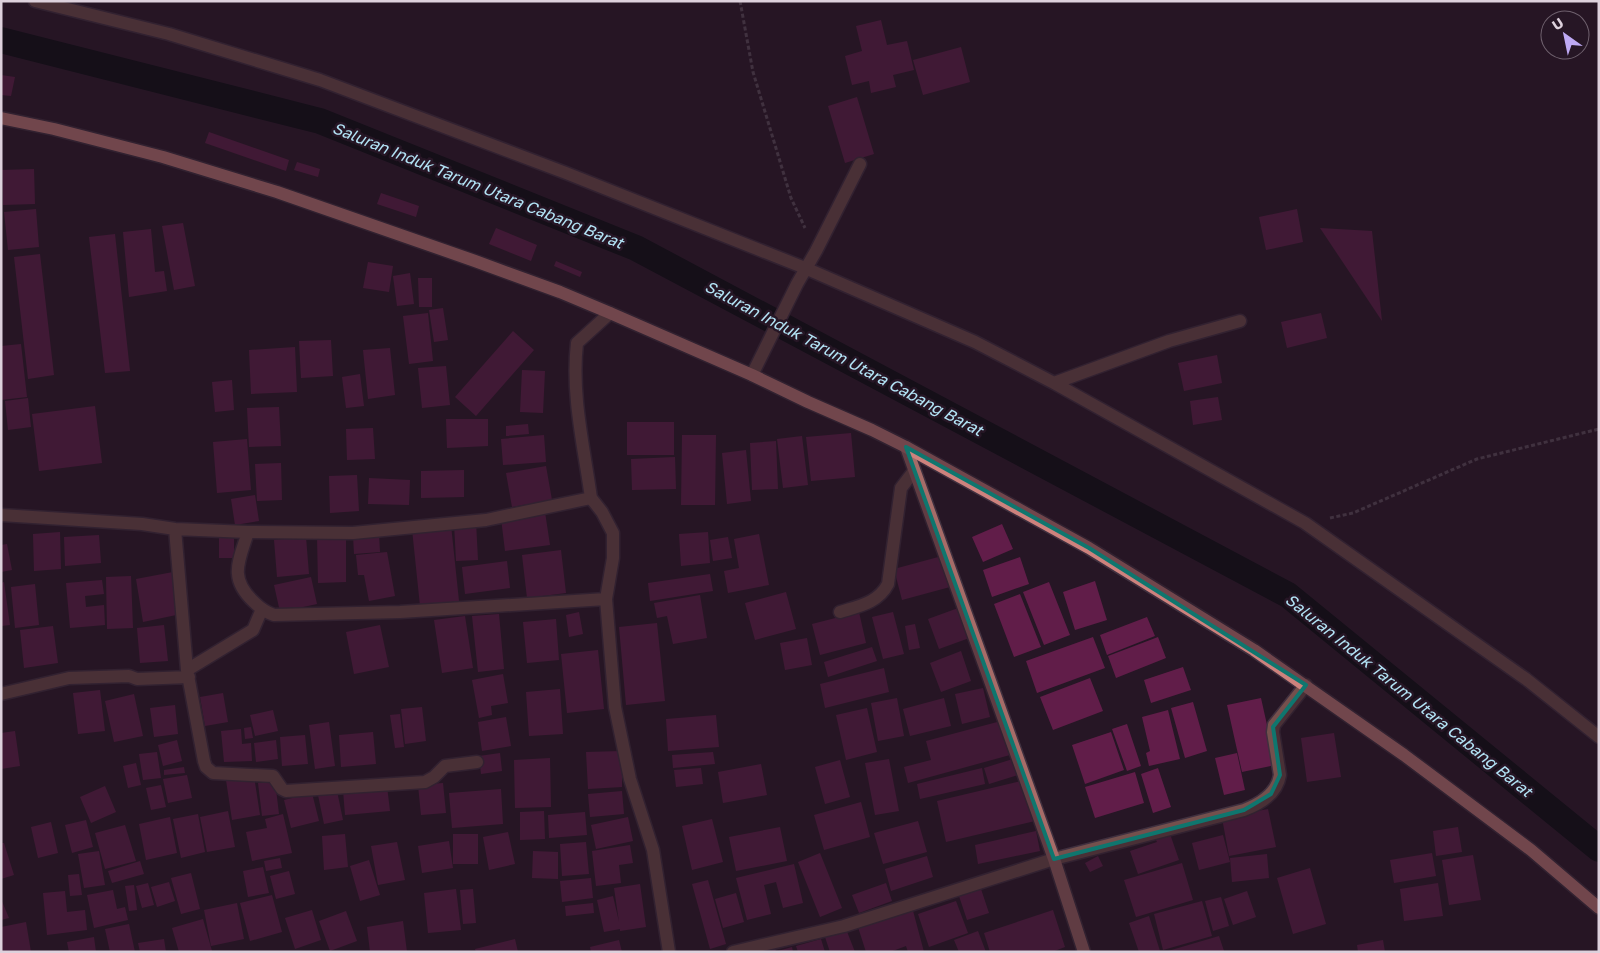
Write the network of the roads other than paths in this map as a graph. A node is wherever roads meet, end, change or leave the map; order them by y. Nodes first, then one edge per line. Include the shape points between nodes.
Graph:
1 (35, 1) edge
2 (1, 118) edge
3 (860, 164) dead end
4 (805, 268) junction
5 (610, 313) junction
6 (1240, 320) dead end
7 (752, 375) junction
8 (1054, 383) junction
9 (906, 447) junction
10 (914, 471) junction
11 (591, 498) junction
12 (1, 515) edge
13 (175, 529) junction
14 (248, 532) junction
15 (606, 599) junction
16 (262, 609) junction
17 (840, 612) dead end
18 (188, 673) junction
19 (1306, 685) junction
20 (1, 694) edge
21 (1599, 737) edge
22 (477, 762) dead end
23 (1054, 859) junction
24 (1599, 908) edge
25 (669, 952) edge
26 (733, 952) edge
27 (1084, 952) edge

1 - 4 street via 169,34 320,80
2 - 5 main road via 154,155 278,192 560,292
3 - 4 street
4 - 7 street
4 - 8 street via 975,342
5 - 7 main road
5 - 11 street via 577,343 575,362 576,395
6 - 8 street via 1169,341
7 - 9 main road
8 - 21 street via 1305,523 1526,679
9 - 10 street
9 - 19 main road via 1089,548
10 - 17 street via 901,488 888,584 882,594 869,603
10 - 23 street
11 - 14 street via 486,520 382,531
11 - 15 street via 613,533 613,558
12 - 13 street
13 - 14 street
13 - 18 street
14 - 16 street via 236,569 238,581 244,592
15 - 16 street via 400,612 274,615
15 - 25 street via 615,707 630,779 653,850
16 - 18 street via 254,630
18 - 20 street via 137,679 129,676 69,678
18 - 22 street via 204,761 206,768 213,773 273,776 284,790 294,791 425,782 445,766
19 - 23 street via 1274,725 1280,781 1271,794 1255,806
19 - 24 main road via 1531,850
23 - 26 street via 844,926
23 - 27 street

